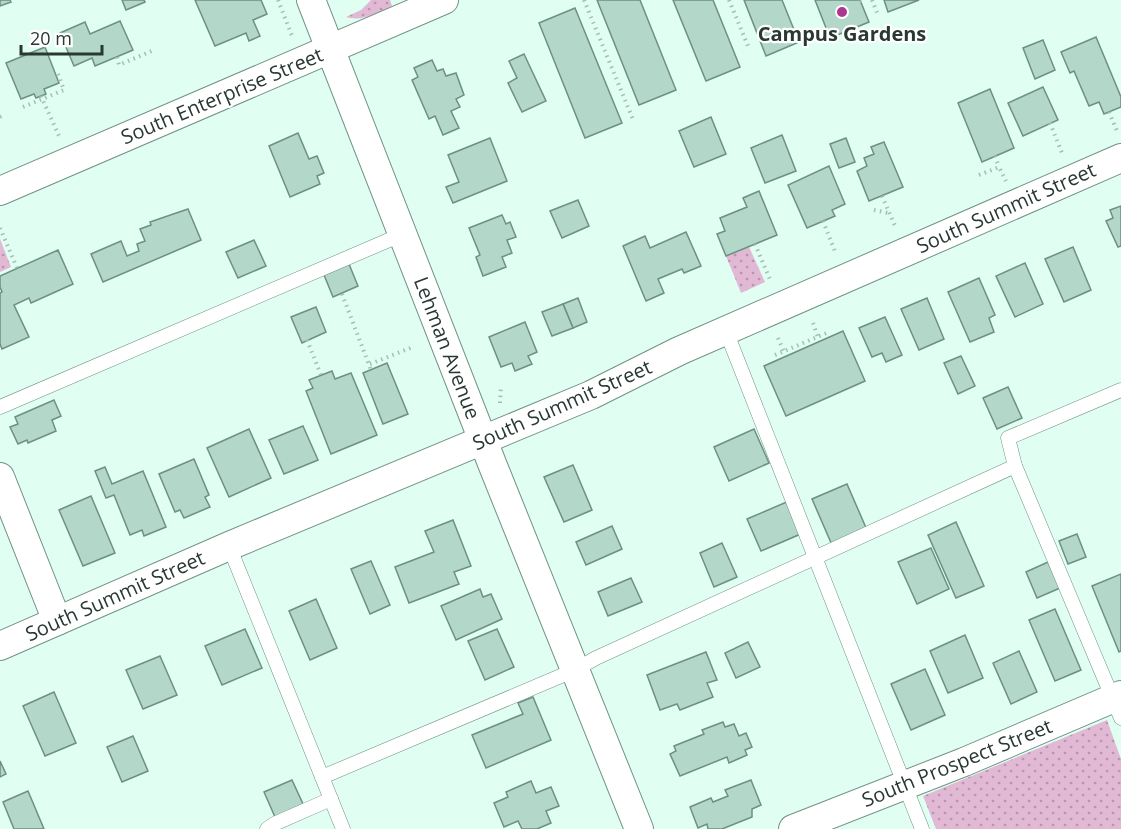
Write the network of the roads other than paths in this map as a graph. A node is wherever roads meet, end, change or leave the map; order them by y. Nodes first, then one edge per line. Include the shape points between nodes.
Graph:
1 (311, 0) edge
2 (444, 0) edge
3 (330, 49) junction
4 (1120, 147) edge
5 (0, 191) edge
6 (403, 234) junction
7 (726, 331) junction
8 (1121, 390) edge
9 (0, 407) edge
10 (483, 441) junction
11 (1015, 466) junction
12 (0, 477) edge
13 (229, 546) junction
14 (815, 559) junction
15 (57, 621) junction
16 (0, 646) edge
17 (575, 670) junction
18 (1118, 704) edge
19 (322, 777) junction
20 (904, 785) junction
21 (331, 799) junction
22 (267, 829) edge
23 (343, 829) edge
24 (639, 829) edge
25 (793, 829) edge
26 (922, 829) edge

1 - 3 street, Lehman Avenue
2 - 3 street, South Enterprise Street
3 - 5 street, South Enterprise Street
3 - 6 street, Lehman Avenue
4 - 7 street, South Summit Street
6 - 9 lane
6 - 10 street, Lehman Avenue
7 - 10 street, South Summit Street
7 - 14 lane
8 - 11 lane via 1008,438
10 - 13 street, South Summit Street
10 - 17 street, Lehman Avenue
11 - 14 lane
11 - 18 lane
12 - 15 street
13 - 15 street, South Summit Street
13 - 19 lane
14 - 17 lane
14 - 20 lane
15 - 16 street, South Summit Street
17 - 19 lane
17 - 24 street, Lehman Avenue
18 - 20 street, South Prospect Street
19 - 21 lane
20 - 25 street, South Prospect Street
20 - 26 lane
21 - 22 lane
21 - 23 lane

